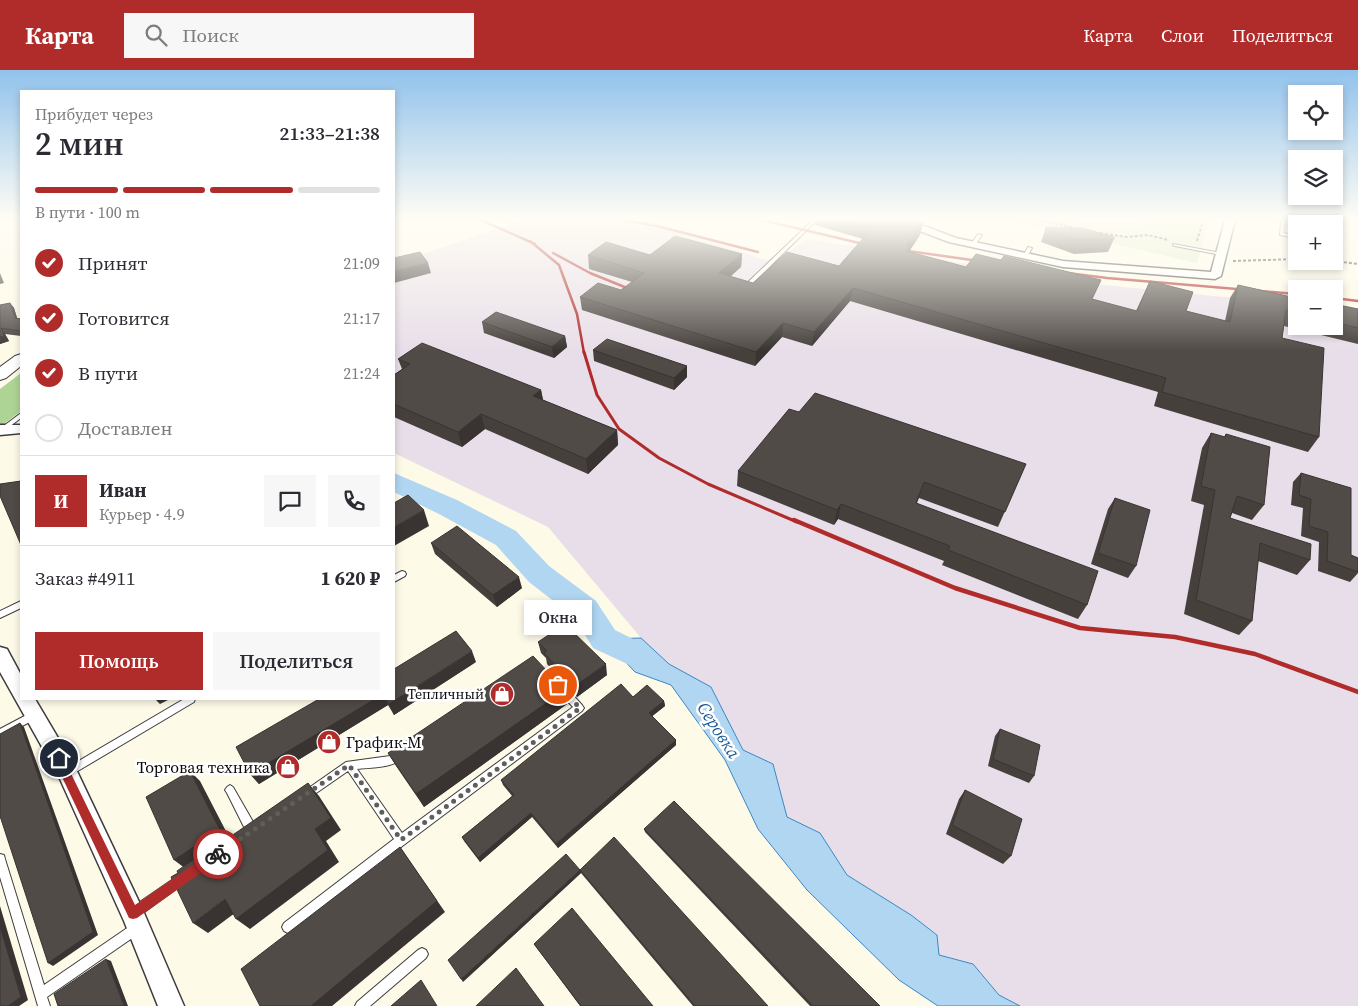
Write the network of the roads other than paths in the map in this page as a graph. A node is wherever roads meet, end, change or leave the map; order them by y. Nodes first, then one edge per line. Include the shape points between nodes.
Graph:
1 (770, 264) edge
2 (1062, 264) edge
3 (1218, 264) edge
4 (748, 285) edge
5 (20, 360) edge
6 (0, 375) edge
7 (20, 416) edge
8 (20, 429) edge
9 (1, 430) edge
10 (402, 574) dead end
11 (395, 578) edge
12 (20, 605) edge
13 (0, 615) edge
14 (0, 655) edge
15 (549, 675) edge
16 (20, 690) edge
17 (189, 700) edge
18 (30, 707) edge
19 (0, 734) edge
20 (408, 749) edge
21 (349, 765) junction
22 (67, 772) junction
23 (230, 790) dead end
24 (301, 798) edge
25 (252, 831) edge
26 (401, 840) junction
27 (0, 859) edge
28 (189, 873) edge
29 (136, 920) junction
30 (288, 927) dead end
31 (422, 954) dead end
32 (42, 1001) edge
33 (171, 1006) edge
34 (361, 1006) edge

1 - 4 lane
2 - 3 street via 1215,276
5 - 6 street
7 - 9 lane
8 - 9 street
10 - 11 lane
12 - 13 lane
14 - 16 street
15 - 26 lane via 580,708
17 - 22 lane
18 - 19 lane
18 - 22 street
20 - 21 lane via 392,760
21 - 24 lane
21 - 26 lane
22 - 29 street
23 - 25 lane
26 - 30 lane
27 - 32 lane
28 - 29 lane
29 - 32 lane
29 - 33 street
31 - 34 lane

